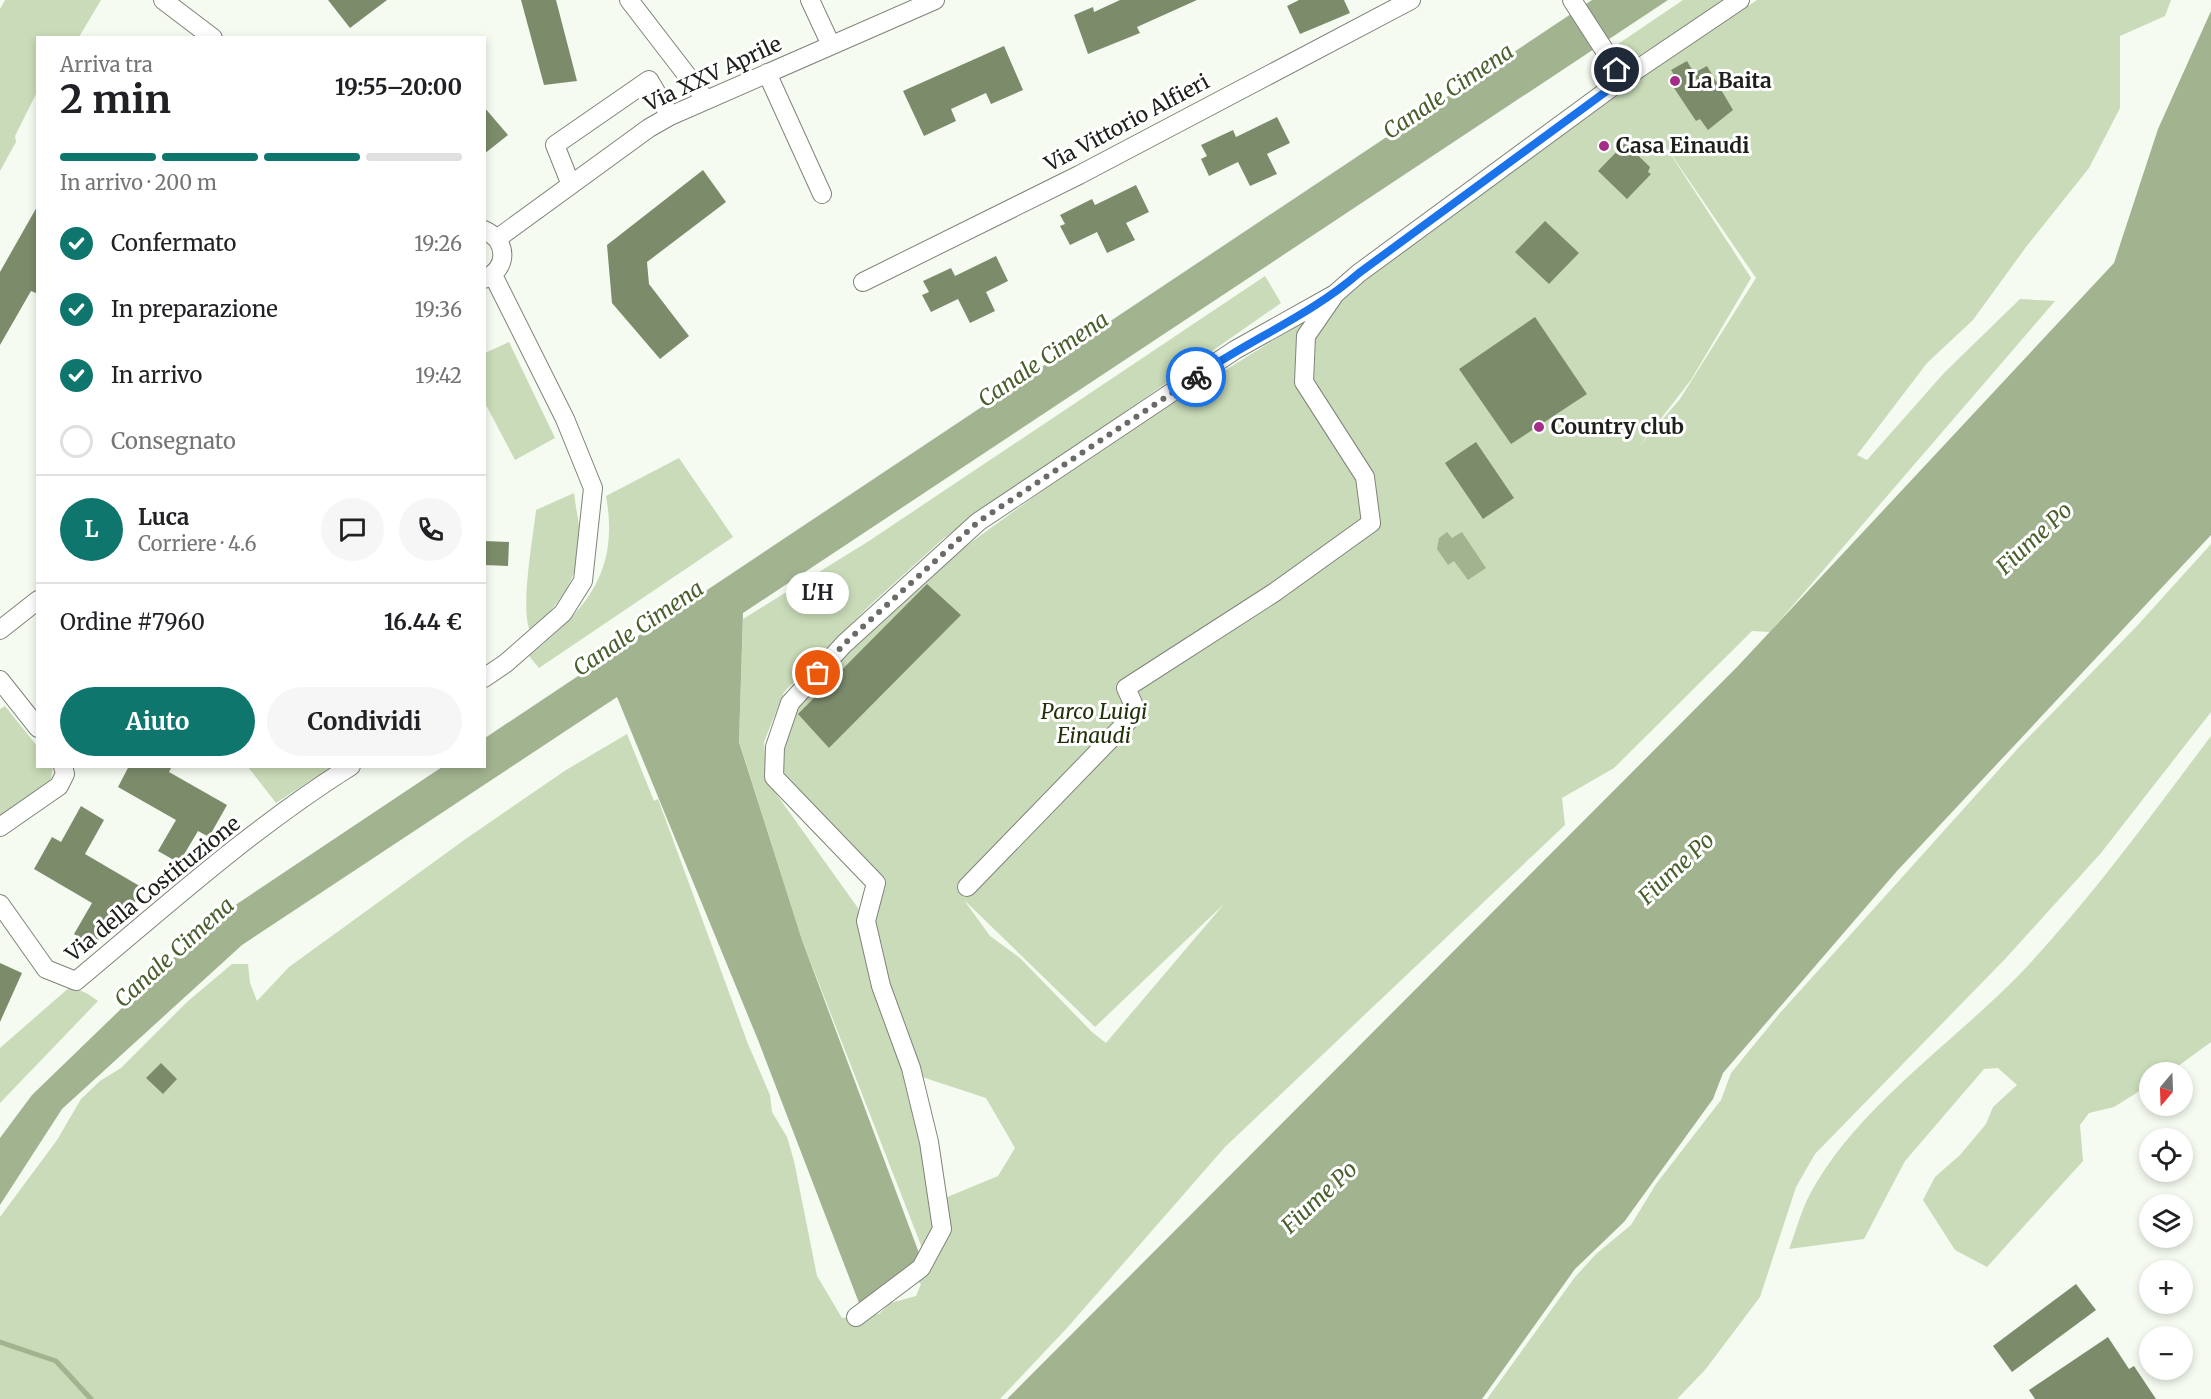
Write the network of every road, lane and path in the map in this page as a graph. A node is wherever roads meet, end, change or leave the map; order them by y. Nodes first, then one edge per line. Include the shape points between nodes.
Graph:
1 (163, 0) edge
2 (629, 0) edge
3 (810, 0) edge
4 (935, 0) edge
5 (1411, 0) edge
6 (1572, 0) edge
7 (1740, 0) edge
8 (210, 36) edge
9 (831, 45) junction
10 (767, 73) junction
11 (1623, 79) junction
12 (706, 100) junction
13 (670, 116) junction
14 (571, 185) junction
15 (822, 194) dead end
16 (491, 234) edge
17 (489, 277) edge
18 (863, 282) dead end
19 (1335, 294) junction
20 (36, 602) edge
21 (0, 630) edge
22 (486, 677) edge
23 (0, 680) edge
24 (36, 725) edge
25 (63, 768) edge
26 (348, 768) edge
27 (0, 827) edge
28 (967, 887) dead end
29 (0, 904) edge
30 (856, 1317) dead end

1 - 8 street
2 - 12 street
3 - 9 street
4 - 9 street, Via XXV Aprile
5 - 18 street, Via Vittorio Alfieri via 1079,175
6 - 11 street
7 - 11 street
9 - 10 street, Via XXV Aprile
10 - 12 street, Via XXV Aprile
10 - 15 street
11 - 19 street
12 - 13 street, Via XXV Aprile
13 - 14 street, Via XXV Aprile
13 - 14 street via 649,80 555,146
14 - 16 street, Via XXV Aprile
16 - 17 street via 504,255 500,267
17 - 22 street via 565,418 593,488 583,581 563,614
19 - 28 street via 1306,336 1304,382 1365,477 1371,523 1275,592 1126,688 1135,708 1127,722
19 - 30 street via 1235,350 978,522 844,644 790,702 775,747 774,777 876,883 866,921 881,986 911,1068 929,1142 942,1229 921,1268
20 - 21 street
23 - 24 street
25 - 27 street via 59,786
26 - 29 street, Via della Costituzione via 308,793 76,981 46,969

